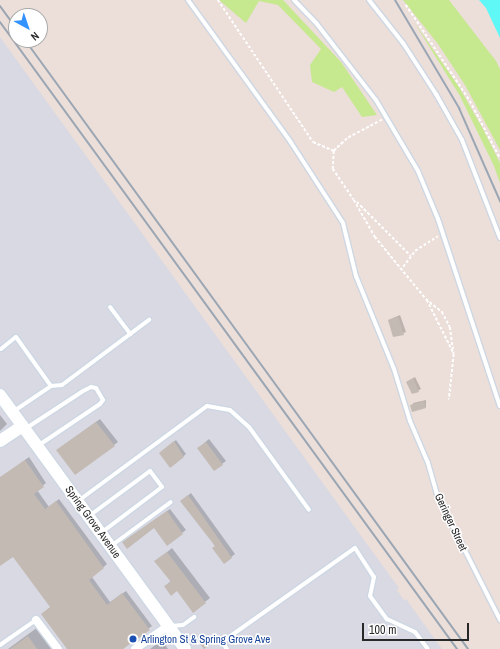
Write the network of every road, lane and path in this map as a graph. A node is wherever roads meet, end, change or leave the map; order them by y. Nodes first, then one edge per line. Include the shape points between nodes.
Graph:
1 (188, 0) edge
2 (218, 0) edge
3 (294, 0) edge
4 (369, 0) edge
5 (406, 6) dead end
6 (386, 117) junction
7 (334, 151) junction
8 (500, 158) edge
9 (354, 200) junction
10 (443, 232) junction
11 (500, 238) edge
12 (411, 256) junction
13 (402, 268) junction
14 (426, 299) junction
15 (110, 306) dead end
16 (149, 320) dead end
17 (130, 334) junction
18 (0, 349) edge
19 (454, 354) junction
20 (52, 386) junction
21 (0, 395) edge
22 (449, 400) dead end
23 (500, 406) edge
24 (12, 412) junction
25 (23, 428) junction
26 (0, 441) edge
27 (37, 447) junction
28 (78, 502) junction
29 (170, 502) dead end
30 (309, 510) dead end
31 (89, 516) junction
32 (100, 532) junction
33 (111, 546) junction
34 (194, 617) dead end
35 (36, 620) joint
36 (500, 620) edge
37 (168, 626) junction
38 (0, 645) edge
39 (58, 649) edge
40 (136, 649) edge
41 (185, 649) edge
42 (227, 649) edge
43 (428, 649) edge

1 - 36 lane, Geringer Street via 290,140 343,223 356,276 394,369 438,497
2 - 7 path via 313,142
3 - 6 lane via 344,56
4 - 11 lane via 403,43 462,140
5 - 8 path via 463,88
6 - 7 path via 373,127 347,139
6 - 10 lane via 418,171
7 - 9 path via 333,169
9 - 12 path
9 - 13 path via 375,237
10 - 12 path
10 - 23 lane
12 - 13 path
13 - 14 path
14 - 19 path
14 - 19 path via 442,312 450,327
15 - 17 lane
16 - 17 lane
17 - 20 lane via 62,385
18 - 20 lane via 16,337
19 - 22 path
20 - 24 lane
21 - 24 main road, Spring Grove Avenue
24 - 25 main road, Spring Grove Avenue
25 - 26 main road
25 - 27 main road, Spring Grove Avenue
25 - 27 lane via 91,386 96,388 103,400 100,404
27 - 28 main road, Spring Grove Avenue
28 - 30 lane via 207,406 230,410 248,427
28 - 31 main road, Spring Grove Avenue
29 - 33 lane
31 - 32 main road, Spring Grove Avenue
31 - 32 lane via 150,471 162,487
32 - 33 main road, Spring Grove Avenue
33 - 37 main road, Spring Grove Avenue
34 - 37 lane via 184,624
35 - 38 lane
35 - 39 street
37 - 40 street
37 - 41 main road, Spring Grove Avenue
42 - 43 lane via 222,642 355,548 374,577 370,596 387,619 415,632

